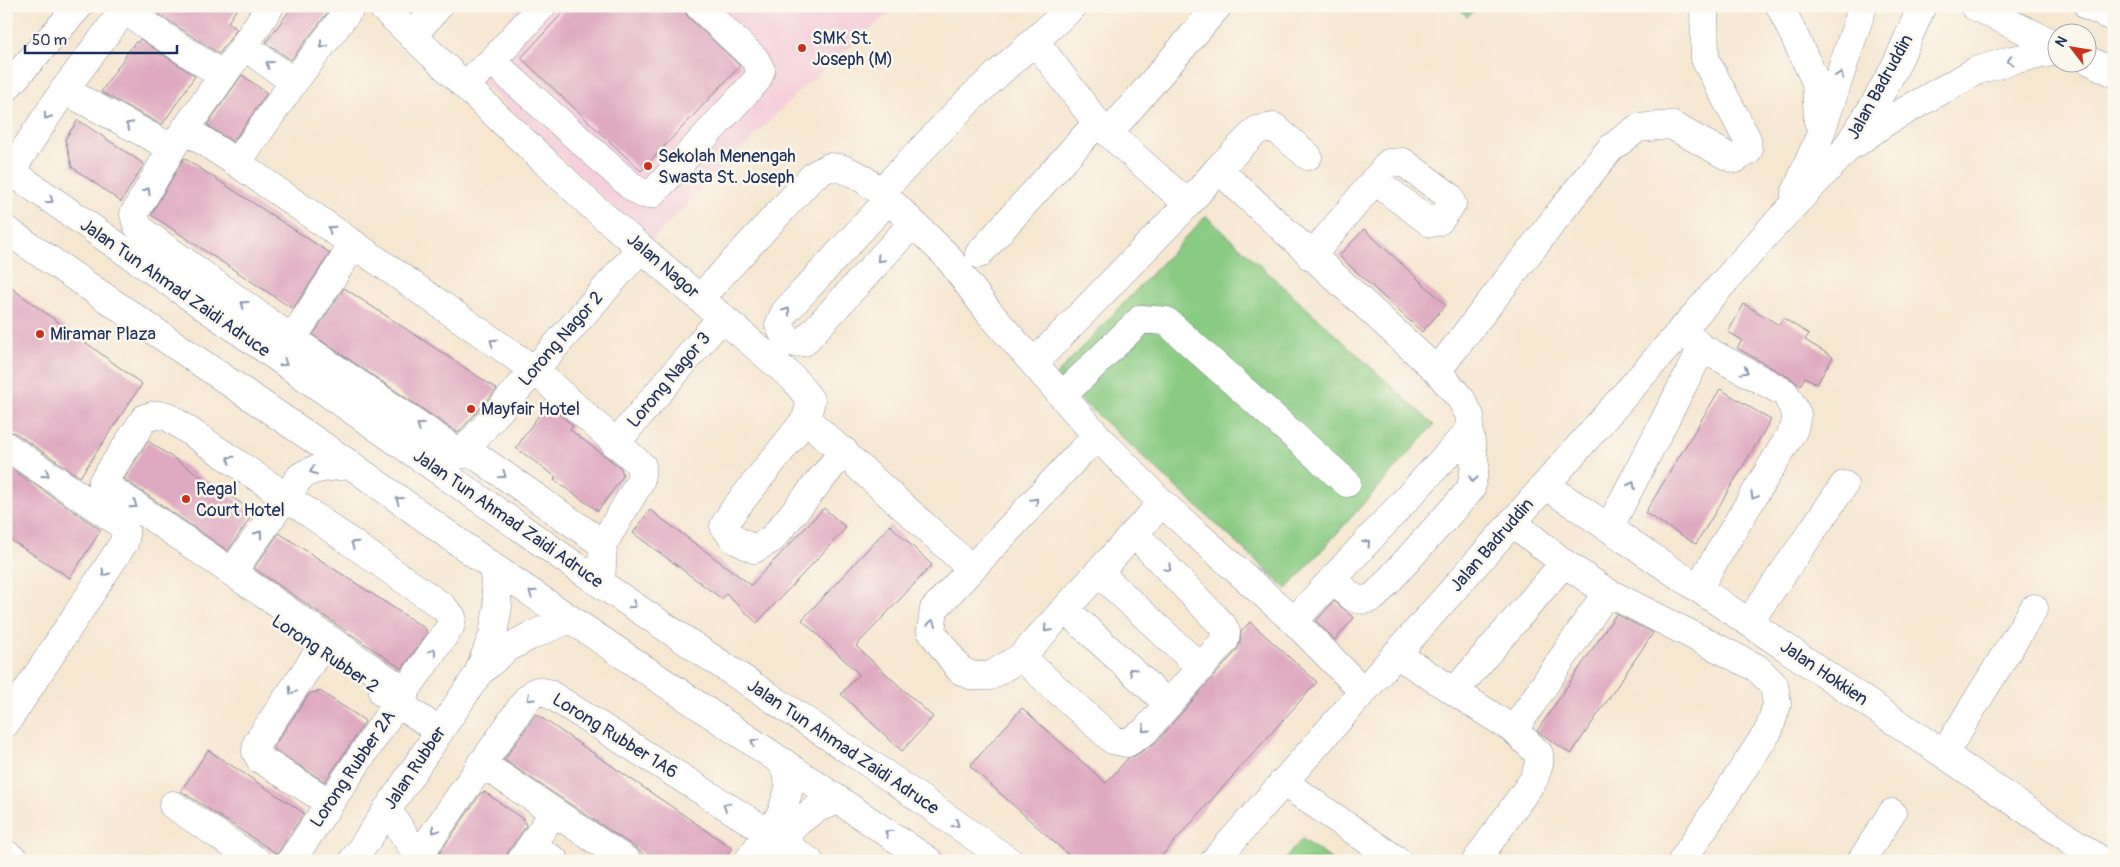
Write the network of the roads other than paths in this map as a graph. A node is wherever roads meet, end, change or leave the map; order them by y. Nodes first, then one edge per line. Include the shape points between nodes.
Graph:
1 (79, 6) edge
2 (270, 6) edge
3 (381, 6) edge
4 (439, 6) edge
5 (542, 6) edge
6 (699, 6) edge
7 (1073, 6) edge
8 (1218, 6) edge
9 (1704, 6) edge
10 (1780, 6) edge
11 (1864, 6) edge
12 (1922, 6) edge
13 (1974, 6) edge
14 (2088, 6) edge
15 (2107, 6) edge
16 (126, 8) edge
17 (347, 8) edge
18 (2114, 14) edge
19 (2114, 18) edge
20 (412, 36) junction
21 (2048, 41) edge
22 (1036, 42) junction
23 (244, 46) junction
24 (2048, 53) edge
25 (492, 61) junction
26 (2098, 65) edge
27 (2114, 73) edge
28 (224, 76) junction
29 (294, 82) junction
30 (464, 85) junction
31 (6, 88) edge
32 (64, 90) junction
33 (1103, 128) junction
34 (1819, 138) junction
35 (179, 139) junction
36 (1843, 153) junction
37 (1308, 156) dead end
38 (237, 163) junction
39 (1218, 169) junction
40 (8, 173) edge
41 (1374, 180) dead end
42 (643, 194) junction
43 (885, 195) junction
44 (1188, 204) junction
45 (913, 223) junction
46 (616, 226) junction
47 (6, 230) edge
48 (1770, 230) junction
49 (354, 244) junction
50 (641, 248) junction
51 (979, 254) dead end
52 (1311, 257) junction
53 (700, 298) junction
54 (722, 317) junction
55 (1681, 330) junction
56 (787, 338) junction
57 (292, 340) junction
58 (1702, 348) junction
59 (770, 358) junction
60 (1034, 363) junction
61 (533, 370) junction
62 (1437, 371) junction
63 (1062, 395) junction
64 (806, 419) junction
65 (1469, 431) junction
66 (1098, 437) junction
67 (615, 444) junction
68 (6, 446) edge
69 (844, 451) junction
70 (461, 454) junction
71 (351, 465) junction
72 (431, 466) junction
73 (1347, 483) dead end
74 (1545, 485) junction
75 (1844, 485) dead end
76 (95, 493) junction
77 (285, 496) junction
78 (1162, 502) junction
79 (1512, 522) junction
80 (1610, 528) junction
81 (1134, 533) junction
82 (603, 544) junction
83 (1564, 563) junction
84 (493, 568) junction
85 (971, 568) junction
86 (1098, 572) junction
87 (221, 574) junction
88 (1334, 578) junction
89 (601, 584) junction
90 (1698, 588) junction
91 (1607, 592) junction
92 (2034, 608) dead end
93 (1065, 609) junction
94 (570, 618) junction
95 (1294, 621) junction
96 (1749, 622) junction
97 (319, 651) junction
98 (1396, 654) junction
99 (1021, 657) junction
100 (1200, 666) junction
101 (478, 674) junction
102 (1455, 690) junction
103 (1363, 691) junction
104 (402, 697) junction
105 (1168, 704) junction
106 (6, 723) edge
107 (1514, 730) junction
108 (440, 731) junction
109 (1944, 754) junction
110 (783, 762) junction
111 (480, 763) junction
112 (1283, 782) junction
113 (839, 800) junction
114 (330, 803) junction
115 (173, 805) dead end
116 (388, 809) junction
117 (554, 812) junction
118 (1892, 813) dead end
119 (773, 845) edge
120 (2068, 852) edge
121 (527, 853) edge
122 (6, 854) edge
123 (416, 858) edge
124 (16, 861) edge
125 (256, 861) edge
126 (291, 861) edge
127 (353, 861) edge
128 (555, 861) edge
129 (627, 861) edge
130 (748, 861) edge
131 (809, 861) edge
132 (929, 861) edge
133 (1009, 861) edge
134 (1214, 861) edge
135 (1398, 861) edge
136 (1476, 861) edge
137 (1682, 861) edge
138 (1861, 861) edge
139 (2102, 861) edge

1 - 31 street
2 - 23 street
3 - 20 street, Jalan Nagor
4 - 20 street
5 - 25 street
6 - 42 street via 755,58 761,70 757,80 652,194
7 - 22 street
8 - 33 street
9 - 62 street via 1705,59 1747,138 1748,151 1735,159 1671,125 1638,128 1611,148
10 - 34 street via 1816,82
34 -> 11 street, Jalan Badruddin
12 - 36 street, Jalan Badruddin via 1897,63
13 - 21 street
14 - 19 street
15 - 18 street
16 - 28 street
16 - 32 street
17 -> 29 street
20 - 30 street, Jalan Nagor
22 - 33 street
22 - 43 street via 970,99
23 - 28 street
29 -> 23 street
24 -> 36 street via 1976,71 1888,122
25 - 30 street
25 - 42 street
26 - 27 street
28 - 35 street
29 - 38 street
30 - 46 street, Jalan Nagor
35 -> 32 street
32 -> 40 street
33 - 44 street
33 - 51 street
34 - 48 street, Jalan Badruddin via 1798,188
35 - 38 street
57 -> 35 street via 137,225 134,214
36 - 48 street, Jalan Badruddin
37 - 39 street via 1274,127 1257,130
49 -> 38 street
39 - 44 street
39 - 52 street
40 -> 72 street, Jalan Tun Ahmad Zaidi Adruce
41 - 52 street
42 - 46 street
43 - 45 street
43 - 53 street via 859,176 841,168 829,167 814,174
56 -> 43 street via 779,325 785,312
44 - 60 street
45 -> 56 street via 804,342 794,344
45 - 60 street via 952,263 988,311
46 - 50 street, Jalan Nagor
47 - 71 street
48 - 55 street, Jalan Badruddin
49 - 57 street
61 -> 49 street
50 - 53 street, Jalan Nagor
50 - 61 street, Lorong Nagor 2
52 - 62 street
53 - 54 street, Jalan Nagor
54 - 59 street, Jalan Nagor
54 - 67 street, Lorong Nagor 3
55 - 58 street
55 - 74 street, Jalan Badruddin
56 - 59 street
70 -> 57 street
80 -> 58 street
58 -> 90 street via 1784,393 1797,414 1794,429
59 - 64 street, Jalan Nagor via 794,379 810,402
60 - 63 street
61 - 67 street
61 - 70 street, Lorong Nagor 2
62 - 65 street via 1462,398 1470,416
63 - 66 street
63 - 73 street via 1141,318 1166,321
64 - 69 street
64 - 69 street via 724,526 734,539 754,548 772,540
88 -> 65 street
65 -> 88 street via 1475,465 1471,489 1376,596 1367,601 1354,599
66 - 78 street
85 -> 66 street
67 - 82 street via 642,466 640,482
68 -> 76 street
69 - 85 street
70 - 72 street
70 -> 82 street via 475,455
71 -> 77 street via 309,471
84 -> 71 street
72 - 89 street, Jalan Tun Ahmad Zaidi Adruce
74 - 79 street, Jalan Badruddin
74 - 80 street, Jalan Hokkien
75 - 96 street
77 -> 76 street via 167,416 156,415 145,418
76 -> 87 street
76 -> 106 street via 125,530 125,541
87 -> 77 street
104 -> 77 street, Lorong Rubber 2A via 450,627 452,617 443,607
78 - 81 street
78 - 95 street
79 - 83 street
79 - 98 street, Jalan Badruddin
80 - 90 street, Jalan Hokkien
81 - 86 street
81 -> 100 street via 1224,626 1225,640
82 - 89 street
83 - 91 street
83 - 102 street
94 -> 84 street
84 - 101 street, Jalan Rubber via 498,606 493,635
99 -> 85 street via 990,676 974,676 960,670 931,632 934,609
86 - 93 street
86 - 100 street
87 - 97 street, Lorong Rubber 2
87 - 104 street
88 - 95 street
89 -> 133 street, Jalan Tun Ahmad Zaidi Adruce via 874,766
90 - 96 street, Jalan Hokkien
91 - 107 street
91 - 137 street via 1757,668 1774,685 1777,704 1769,730
92 - 109 street
93 -> 99 street
105 -> 93 street
94 - 101 street, Jalan Rubber via 506,649
110 -> 94 street
95 - 103 street
96 - 109 street, Jalan Hokkien
97 - 104 street, Lorong Rubber 2
97 -> 114 street via 257,743 256,752 260,759
98 - 102 street
98 - 103 street, Jalan Badruddin
105 -> 99 street via 1144,732 1127,742 1113,740
100 - 105 street
101 - 108 street, Jalan Rubber
102 - 107 street
103 - 112 street, Jalan Badruddin
104 - 108 street, Lorong Rubber 2
104 - 114 street, Lorong Rubber 2A
107 - 136 street via 1539,754 1539,764 1534,778
108 - 116 street, Jalan Rubber
109 - 120 street, Jalan Hokkien
110 - 113 street
110 - 119 street via 790,786
111 - 117 street
119 -> 111 street, Lorong Rubber 1A6 via 548,693 537,691 527,699
111 -> 123 street, Lorong Rubber 1A6
112 - 134 street, Jalan Badruddin
112 - 135 street
113 - 119 street via 817,808
132 -> 113 street
114 - 126 street, Lorong Rubber 2A
115 - 125 street
116 - 123 street
116 - 127 street, Jalan Rubber
117 - 121 street
117 - 129 street
118 - 138 street
119 - 130 street
119 - 131 street, Lorong Rubber 1A6
120 - 139 street, Jalan Hokkien
121 - 128 street
122 - 124 street

